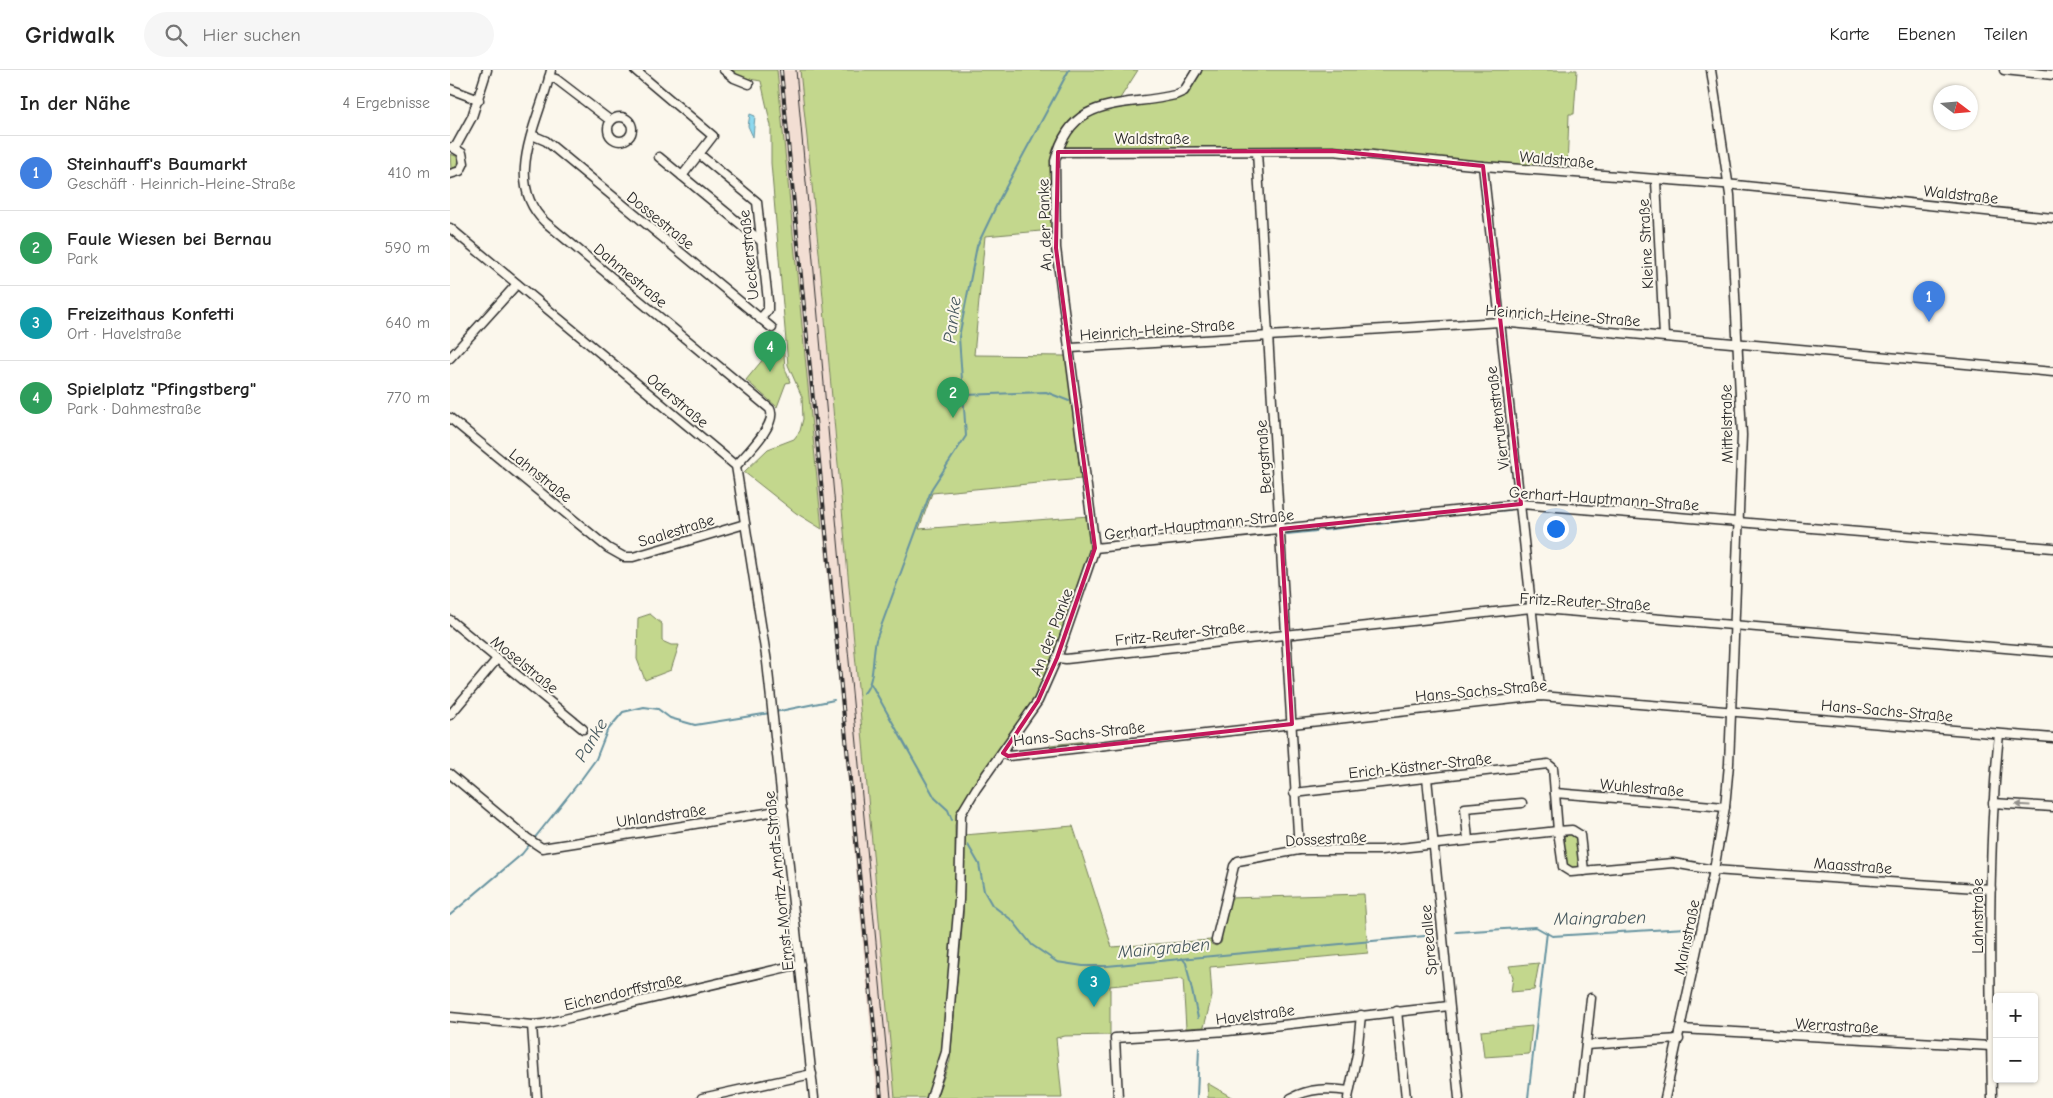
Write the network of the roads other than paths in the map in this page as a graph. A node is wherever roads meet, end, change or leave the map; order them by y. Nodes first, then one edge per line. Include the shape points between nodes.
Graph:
1 (635, 70) edge
2 (724, 70) edge
3 (1197, 70) edge
4 (1711, 70) edge
5 (2004, 70) edge
6 (485, 71) edge
7 (550, 74) edge
8 (2053, 74) edge
9 (749, 84) dead end
10 (453, 90) edge
11 (479, 100) junction
12 (611, 121) dead end
13 (532, 135) junction
14 (452, 147) edge
15 (1058, 152) junction
16 (1257, 152) junction
17 (699, 154) junction
18 (659, 157) dead end
19 (1483, 166) junction
20 (450, 174) edge
21 (682, 176) junction
22 (1656, 181) junction
23 (1728, 184) junction
24 (2053, 218) edge
25 (450, 228) edge
26 (761, 241) junction
27 (517, 284) junction
28 (760, 319) junction
29 (1500, 322) junction
30 (772, 328) dead end
31 (1269, 336) junction
32 (1664, 336) junction
33 (1738, 342) junction
34 (1071, 348) junction
35 (450, 358) edge
36 (2053, 372) edge
37 (450, 418) edge
38 (736, 466) junction
39 (1521, 504) junction
40 (1739, 521) junction
41 (745, 524) junction
42 (1281, 529) junction
43 (1095, 548) junction
44 (2053, 548) edge
45 (615, 553) joint
46 (1531, 608) junction
47 (450, 620) edge
48 (1734, 625) junction
49 (1287, 636) junction
50 (2053, 652) edge
51 (1057, 658) junction
52 (497, 659) junction
53 (1541, 696) junction
54 (1730, 712) junction
55 (450, 715) edge
56 (1292, 724) junction
57 (583, 729) dead end
58 (1999, 734) junction
59 (2053, 738) edge
60 (1003, 753) junction
61 (450, 774) edge
62 (1428, 778) junction
63 (1728, 780) joint
64 (1294, 793) junction
65 (1556, 793) junction
66 (1522, 803) dead end
67 (1993, 803) junction
68 (1725, 807) junction
69 (2053, 807) edge
70 (784, 810) junction
71 (1558, 831) junction
72 (1468, 840) junction
73 (1433, 844) junction
74 (1299, 850) junction
75 (1714, 870) junction
76 (1584, 871) junction
77 (1991, 889) junction
78 (1216, 940) dead end
79 (800, 964) junction
80 (1591, 998) dead end
81 (1449, 1006) junction
82 (1397, 1011) junction
83 (1360, 1015) junction
84 (450, 1017) edge
85 (532, 1025) junction
86 (1681, 1029) junction
87 (1679, 1039) junction
88 (1586, 1045) junction
89 (1991, 1046) junction
90 (812, 1074) junction
91 (1348, 1094) edge
92 (537, 1098) edge
93 (702, 1098) edge
94 (814, 1098) edge
95 (931, 1098) edge
96 (1118, 1098) edge
97 (1291, 1098) edge
98 (1406, 1098) edge
99 (1459, 1098) edge
100 (1580, 1098) edge
101 (1666, 1098) edge
102 (1992, 1098) edge

1 - 17 street via 713,136
2 - 9 street
3 - 15 street, An der Panke via 1184,91 1096,108 1069,129
4 - 23 street, Mittelstraße
5 - 8 street
6 - 11 street
7 - 12 street
7 - 13 street, Dahmestraße
10 - 11 street
11 - 14 street
13 - 28 street, Dossestraße via 546,141
13 - 38 street, Dahmestraße via 526,158 525,182 526,196 534,211 770,409 773,416 770,425
14 - 20 street via 462,154 464,162 460,171
15 - 16 street, Waldstraße
15 - 34 street, An der Panke via 1055,161 1056,248 1063,313
16 - 19 street, Waldstraße via 1333,151
16 - 31 street, Bergstraße
17 - 21 street
17 - 26 street, Ueckerstraße via 757,202
18 - 21 street
19 - 22 street, Waldstraße
19 - 29 street, Vierrutenstraße
21 - 26 street
22 - 23 street, Waldstraße
22 - 32 street, Kleine Straße
23 - 24 street, Waldstraße
23 - 33 street, Mittelstraße
25 - 27 street, Oderstraße
26 - 28 street, Ueckerstraße via 768,310
27 - 35 street
27 - 38 street, Oderstraße
28 - 30 street, Dossestraße
29 - 31 street, Heinrich-Heine-Straße
29 - 32 street, Heinrich-Heine-Straße
29 - 39 street, Vierrutenstraße
31 - 34 street, Heinrich-Heine-Straße
31 - 42 street, Bergstraße
32 - 33 street, Heinrich-Heine-Straße
33 - 36 street, Heinrich-Heine-Straße
33 - 40 street, Mittelstraße via 1742,435
34 - 43 street, An der Panke
37 - 45 street, Lahnstraße
38 - 41 street
39 - 40 street, Gerhart-Hauptmann-Straße
39 - 42 street, Gerhart-Hauptmann-Straße
39 - 46 street, Vierrutenstraße
40 - 44 street, Gerhart-Hauptmann-Straße
40 - 48 street, Mittelstraße
41 - 45 street, Saalestraße via 633,557
41 - 70 street, Ernst-Moritz-Arndt-Straße via 767,662
42 - 43 street, Gerhart-Hauptmann-Straße
42 - 49 street, Bergstraße
43 - 51 street, An der Panke
46 - 48 street, Fritz-Reuter-Straße
46 - 49 street, Fritz-Reuter-Straße
46 - 53 street, Vierrutenstraße
47 - 52 street, Moselstraße
48 - 50 street, Fritz-Reuter-Straße
48 - 54 street, Mittelstraße
49 - 51 street, Fritz-Reuter-Straße
49 - 56 street, Bergstraße
51 - 60 street, An der Panke via 1038,701
52 - 55 street
52 - 57 street, Moselstraße
53 - 54 street, Hans-Sachs-Straße
53 - 56 street, Hans-Sachs-Straße
54 - 58 street, Hans-Sachs-Straße
54 - 63 street, Mittelstraße
56 - 60 street, Hans-Sachs-Straße via 1018,755
56 - 64 street, Bergstraße
58 - 59 street, Hans-Sachs-Straße
58 - 67 street, Lahnstraße
60 - 95 street, An der Panke via 961,814 959,891 946,1052
61 - 70 street, Uhlandstraße via 540,846
62 - 64 street, Erich-Kästner-Straße
62 - 65 street, Erich-Kästner-Straße via 1548,764 1553,768
62 - 73 street, Spreeallee
63 - 68 street, Mainstraße
64 - 74 street, Bergstraße
65 - 68 street, Wuhlestraße
65 - 71 street
66 - 72 street via 1465,808
69 -> 67 street
67 - 77 street, Lahnstraße
68 - 75 street, Mainstraße
70 - 79 street, Ernst-Moritz-Arndt-Straße
71 - 72 street, Dossestraße
71 - 76 street via 1564,869
71 - 76 street, Dossestraße via 1572,830 1580,835
72 - 73 street, Dossestraße
73 - 74 street, Dossestraße via 1381,850
73 - 81 street, Spreeallee
74 - 78 street, Dossestraße via 1238,861 1234,866
75 - 76 street via 1673,864
75 - 77 street, Maasstraße
75 - 86 street, Mainstraße
77 - 89 street, Lahnstraße
79 - 85 street, Eichendorffstraße
79 - 90 street, Ernst-Moritz-Arndt-Straße
80 - 88 street
81 - 82 street, Havelstraße
81 - 99 street, Spreeallee
82 - 83 street, Havelstraße
82 - 98 street
83 - 91 street via 1357,1054
83 - 96 street, Havelstraße via 1228,1031 1115,1038
84 - 85 street, Eichendorffstraße
85 - 92 street
86 - 87 street, Mainstraße
86 - 89 street, Werrastraße
87 - 88 street
87 - 101 street, Mainstraße
88 - 100 street
89 - 102 street, Lahnstraße
90 - 93 street
90 - 94 street, Ernst-Moritz-Arndt-Straße
91 - 97 street via 1316,1089

